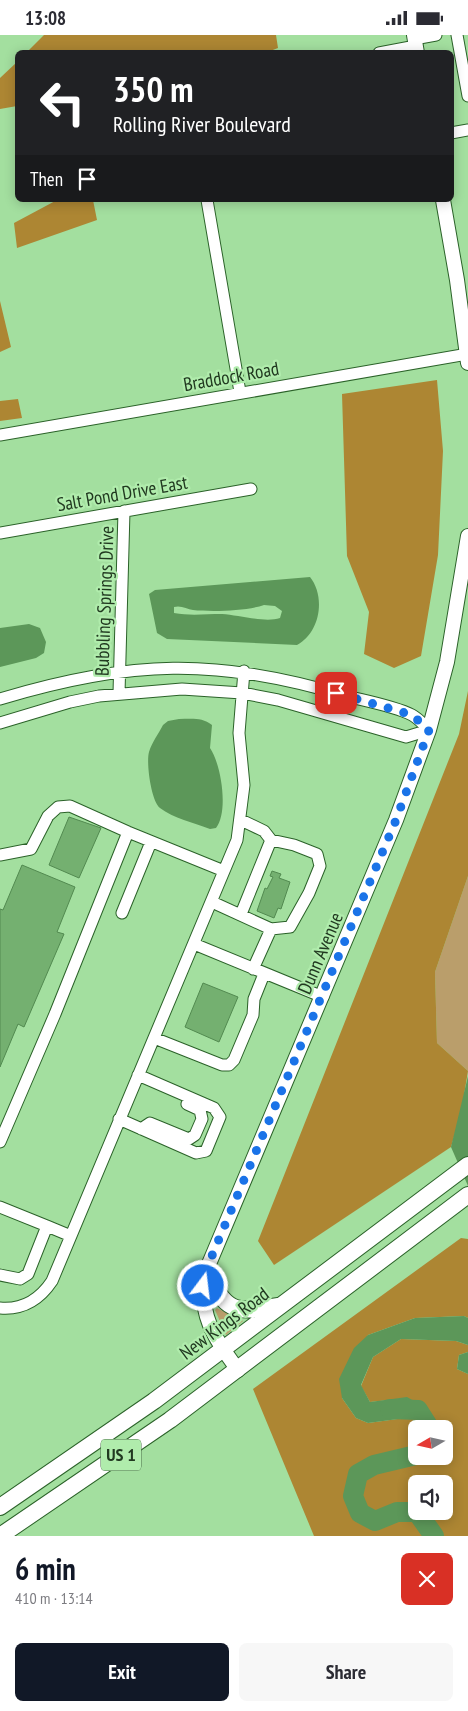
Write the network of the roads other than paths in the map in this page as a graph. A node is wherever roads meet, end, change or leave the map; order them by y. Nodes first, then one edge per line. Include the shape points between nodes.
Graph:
1 (436, 35) edge
2 (457, 35) edge
3 (415, 43) edge
4 (390, 50) edge
5 (468, 96) edge
6 (468, 130) edge
7 (454, 132) edge
8 (207, 202) edge
9 (443, 202) edge
10 (468, 354) edge
11 (468, 363) edge
12 (240, 392) junction
13 (0, 435) edge
14 (251, 489) dead end
15 (124, 511) junction
16 (0, 533) edge
17 (468, 536) edge
18 (119, 671) junction
19 (244, 671) junction
20 (119, 693) junction
21 (242, 693) junction
22 (0, 699) edge
23 (0, 723) edge
24 (429, 730) junction
25 (241, 820) junction
26 (128, 832) junction
27 (270, 840) junction
28 (151, 842) junction
29 (0, 855) edge
30 (224, 871) junction
31 (212, 902) junction
32 (122, 913) dead end
33 (241, 914) junction
34 (270, 929) junction
35 (194, 945) junction
36 (253, 969) junction
37 (264, 974) junction
38 (323, 997) junction
39 (154, 1037) junction
40 (138, 1075) junction
41 (158, 1084) junction
42 (119, 1119) junction
43 (141, 1129) junction
44 (0, 1141) edge
45 (468, 1165) edge
46 (464, 1198) edge
47 (0, 1207) edge
48 (47, 1226) junction
49 (71, 1236) junction
50 (206, 1271) junction
51 (0, 1275) edge
52 (282, 1305) junction
53 (0, 1308) edge
54 (223, 1349) junction
55 (238, 1370) junction
56 (0, 1507) edge
57 (0, 1536) edge

1 - 3 street
2 - 5 street
3 - 4 street
6 - 7 street
8 - 12 street
9 - 10 main road
10 - 11 main road
10 - 12 street, Braddock Road
12 - 13 street, Braddock Road
14 - 15 street, Salt Pond Drive East
15 - 16 street, Salt Pond Drive East
15 - 18 street, Bubbling Springs Drive
17 - 24 main road, Dunn Avenue via 447,662
18 - 19 street via 166,667
18 - 20 street, Bubbling Springs Drive
18 - 22 street via 79,677
19 - 21 street
19 - 24 street via 298,681 412,715
20 - 21 street via 182,689
20 - 23 street via 70,702
21 - 24 street via 278,700 406,737
21 - 25 street via 239,733 244,785
24 - 38 main road, Dunn Avenue via 396,820
25 - 27 street via 264,831
25 - 30 street via 237,840
26 - 28 street
26 - 29 street via 70,806 58,807 48,816 31,849
26 - 44 street
27 - 33 street
27 - 34 street via 317,854 320,866 290,927
28 - 30 street
28 - 32 street
30 - 31 street
31 - 33 street
31 - 35 street
33 - 34 street
34 - 36 street
35 - 36 street
35 - 39 street
36 - 37 street
37 - 38 street
37 - 39 street via 254,999 253,1015 229,1065
38 - 50 main road, Dunn Avenue
39 - 40 street
40 - 41 street
40 - 42 street
41 - 43 street via 160,1093 200,1110 200,1127 189,1139 150,1123
41 - 43 street via 214,1108 220,1117 202,1154
42 - 43 street
42 - 49 street
45 - 52 highway, New Kings Road / US 1
46 - 55 highway, US 1
47 - 48 street
48 - 49 street
48 - 51 street via 28,1274 20,1279
49 - 53 street via 45,1291 21,1307
50 - 52 highway via 224,1301 236,1309 250,1311
50 - 54 main road, Dunn Avenue via 203,1286 206,1317 210,1330
52 - 54 highway, New Kings Road / US 1
54 - 55 main road, Dunn Avenue
54 - 56 highway, New Kings Road / US 1 via 154,1401
55 - 57 highway, US 1 via 88,1479

